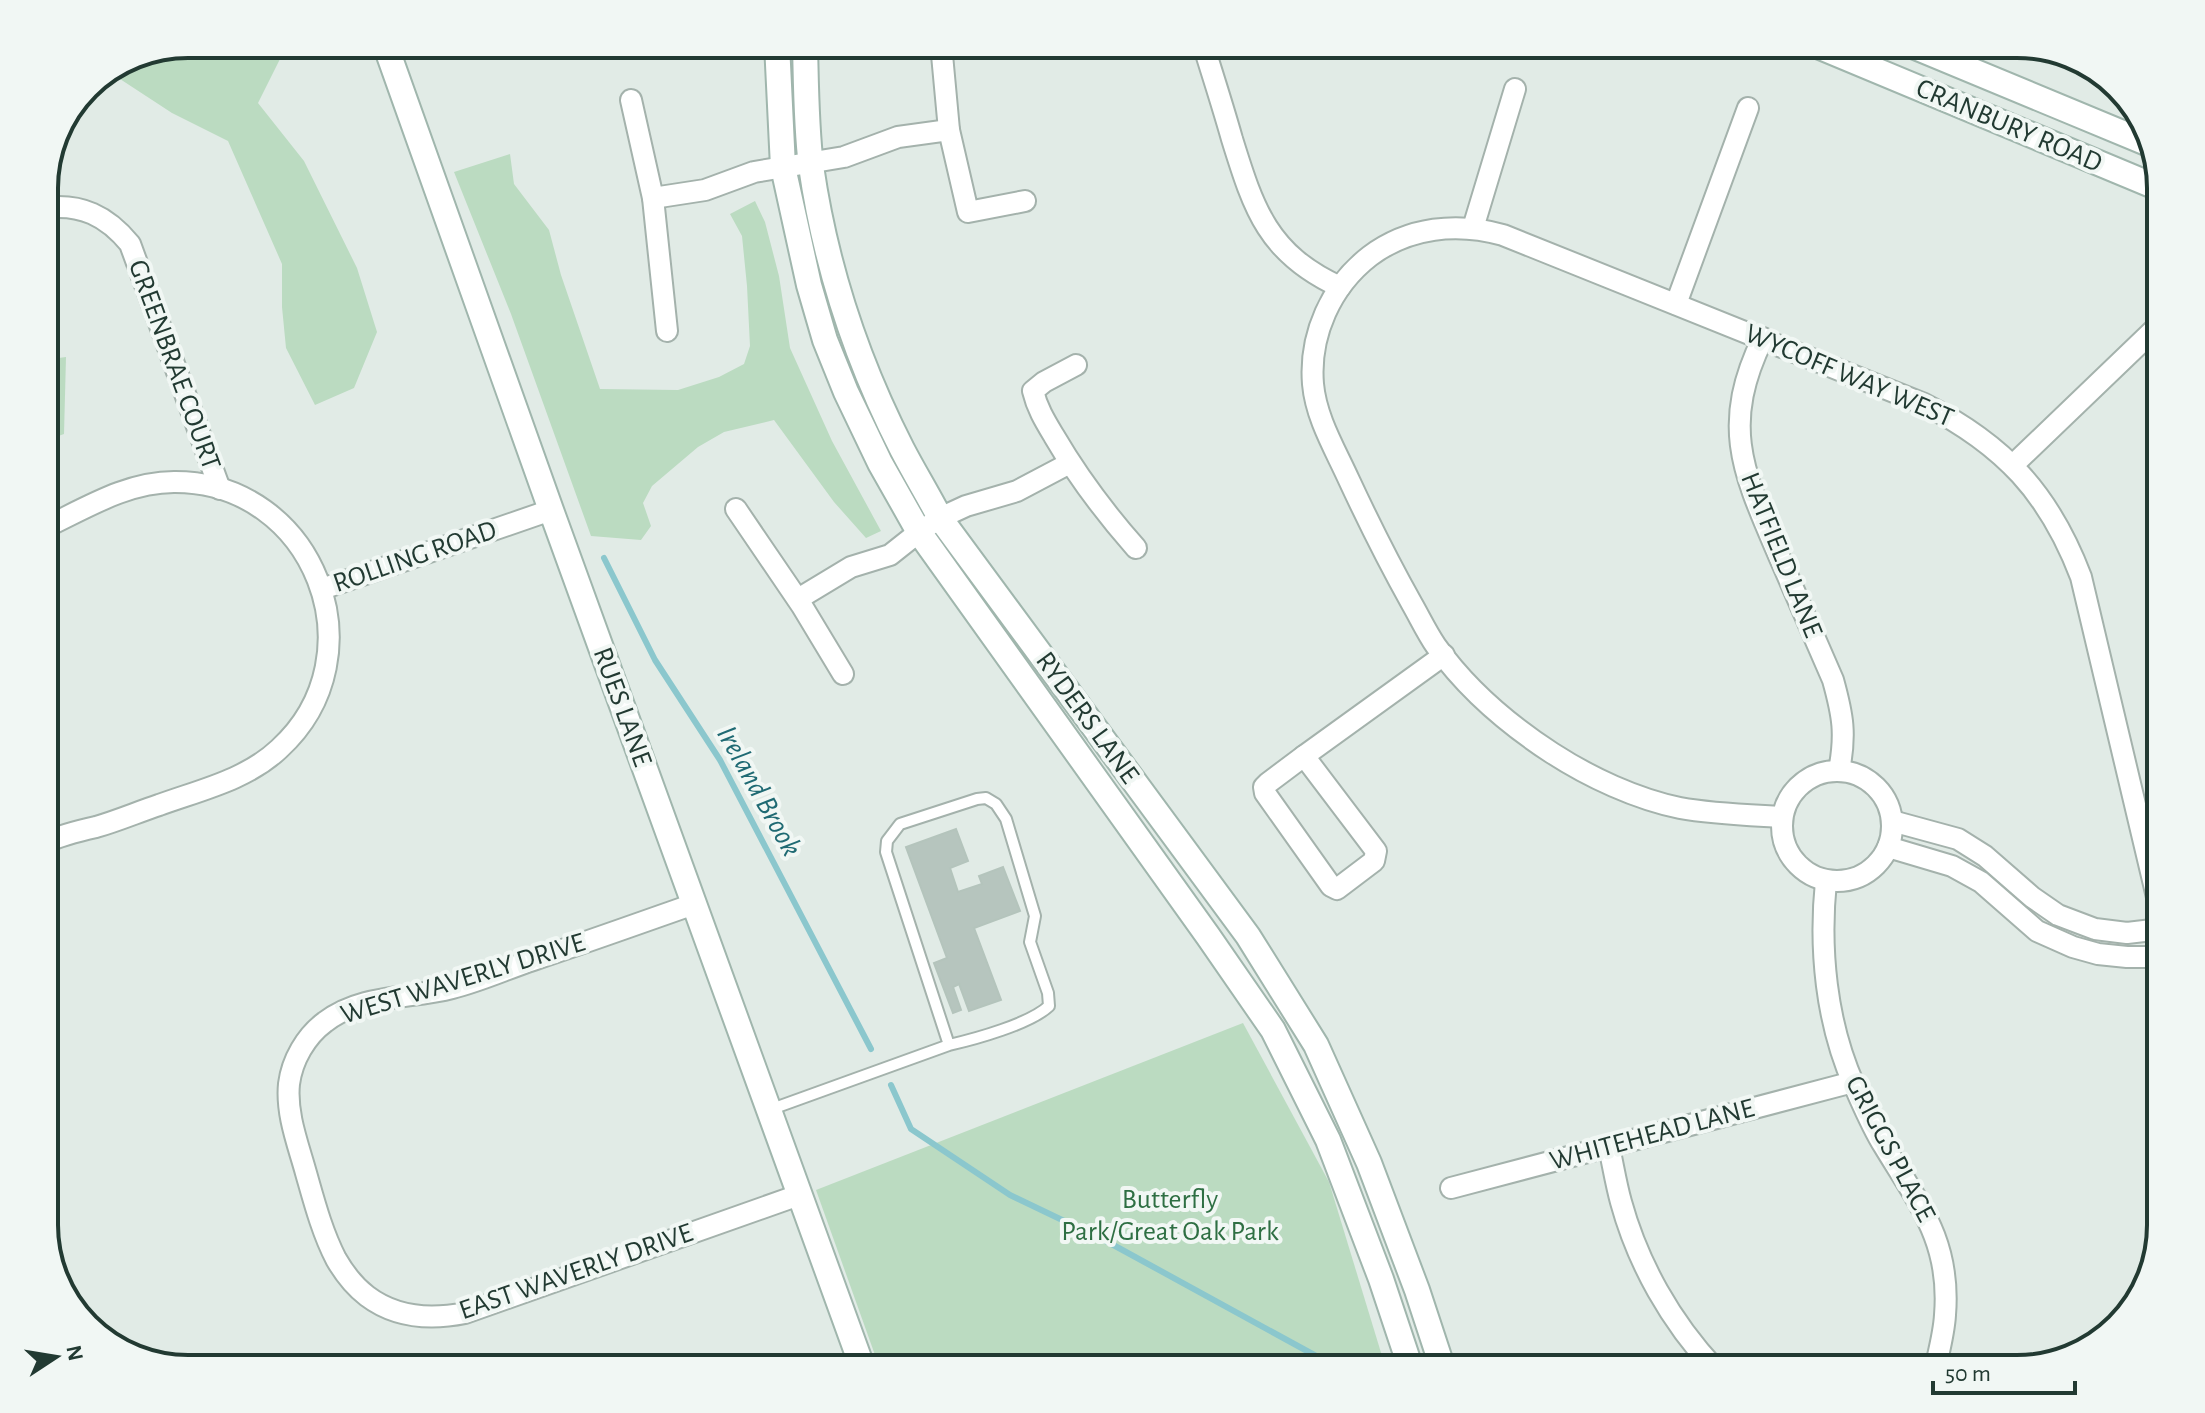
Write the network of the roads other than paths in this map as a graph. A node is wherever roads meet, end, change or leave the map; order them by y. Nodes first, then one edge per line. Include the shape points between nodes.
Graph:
1 (390, 58) edge
2 (778, 58) edge
3 (806, 58) edge
4 (942, 58) edge
5 (1207, 58) edge
6 (1847, 58) edge
7 (1942, 58) edge
8 (1515, 89) dead end
9 (631, 100) dead end
10 (1748, 108) dead end
11 (949, 130) junction
12 (2137, 139) edge
13 (811, 163) junction
14 (783, 167) junction
15 (2147, 183) edge
16 (653, 198) junction
17 (1025, 201) dead end
18 (58, 206) edge
19 (1473, 228) junction
20 (1340, 287) junction
21 (1676, 304) junction
22 (667, 331) dead end
23 (2147, 336) edge
24 (1763, 338) junction
25 (1076, 365) dead end
26 (1070, 463) junction
27 (2013, 465) junction
28 (220, 489) junction
29 (736, 509) dead end
30 (551, 510) junction
31 (940, 518) junction
32 (58, 521) edge
33 (919, 532) junction
34 (1136, 548) dead end
35 (322, 589) junction
36 (798, 599) junction
37 (1444, 655) junction
38 (843, 674) dead end
39 (1304, 756) junction
40 (1839, 771) junction
41 (1782, 817) junction
42 (1892, 821) junction
43 (58, 837) edge
44 (1888, 847) junction
45 (2147, 855) edge
46 (1826, 881) junction
47 (694, 904) junction
48 (2147, 931) edge
49 (2147, 957) edge
50 (949, 1045) junction
51 (1853, 1082) junction
52 (769, 1110) junction
53 (1609, 1147) junction
54 (1451, 1188) dead end
55 (799, 1195) junction
56 (331, 1246) joint
57 (858, 1355) edge
58 (1406, 1355) edge
59 (1438, 1355) edge
60 (1702, 1355) edge
61 (1938, 1355) edge

1 - 30 main road, RUES LANE
2 - 14 main road, RYDERS LANE
3 - 13 main road, RYDERS LANE
4 - 11 street
5 - 20 street via 1255,208 1296,261
6 - 15 main road, CRANBURY ROAD
7 - 12 main road, CRANBURY ROAD
8 - 19 street
9 - 16 street
10 - 21 street
11 - 13 street via 898,137
11 - 17 street via 968,212
13 - 14 street
13 - 31 main road, RYDERS LANE via 832,266 867,374
14 - 16 street via 705,190
14 - 33 main road, RYDERS LANE via 825,340 880,463
16 - 22 street
18 - 28 street, GREENBRAE COURT via 91,212 130,244
19 - 20 street, WYCOFF WAY WEST via 1428,230 1400,239 1361,263
19 - 21 street, WYCOFF WAY WEST
20 - 37 street, WYCOFF WAY WEST via 1320,326 1314,355 1320,415 1380,548
21 - 24 street, WYCOFF WAY WEST
23 - 27 street
24 - 27 street, WYCOFF WAY WEST via 1924,404 1976,434
24 - 40 street, HATFIELD LANE via 1742,394 1741,452 1750,489 1833,680 1844,733
25 - 26 street via 1033,391 1036,406
26 - 31 street via 1017,491
26 - 34 street
27 - 45 street, WYCOFF WAY WEST via 2056,522 2081,577
28 - 32 street via 175,482 143,485
28 - 35 street via 278,522 300,545
29 - 36 street
30 - 35 street, ROLLING ROAD
30 - 47 main road, RUES LANE
31 - 33 street
31 - 59 main road, RYDERS LANE via 1248,936 1316,1045 1369,1163
33 - 36 street via 890,555 851,567
33 - 58 main road, RYDERS LANE via 1273,1030 1328,1140
35 - 43 street, ROLLING ROAD via 329,636 326,668 308,713 278,750 238,777
36 - 38 street
37 - 39 street
37 - 41 street via 1515,727 1593,776 1678,807
39 - 39 street via 1268,783 1265,793 1337,889 1374,861 1376,851
40 - 41 street via 1809,779 1796,789
40 - 42 street via 1869,781 1880,792
41 - 46 street via 1787,851 1797,865
42 - 44 street
42 - 48 street via 1958,839 2058,915 2095,929
44 - 46 street via 1864,875
44 - 49 street via 1952,866 1981,882 2037,931 2073,947
46 - 51 street, GRIGGS PLACE via 1822,918 1829,1001
47 - 52 main road, RUES LANE
47 - 56 street, WEST WAVERLY DRIVE via 453,988 358,1004 323,1023 298,1055 289,1104
50 - 50 lane via 1049,1006 1030,942 1035,916 1006,819 986,798 900,824 887,841 886,852
50 - 52 lane
51 - 53 street, WHITEHEAD LANE
51 - 61 street, GRIGGS PLACE via 1881,1142 1925,1212 1940,1251 1946,1314
52 - 55 main road, RUES LANE
53 - 54 street, WHITEHEAD LANE
53 - 60 street via 1635,1242 1653,1281
55 - 56 street, EAST WAVERLY DRIVE via 443,1318 408,1315 367,1296
55 - 57 main road, RUES LANE

